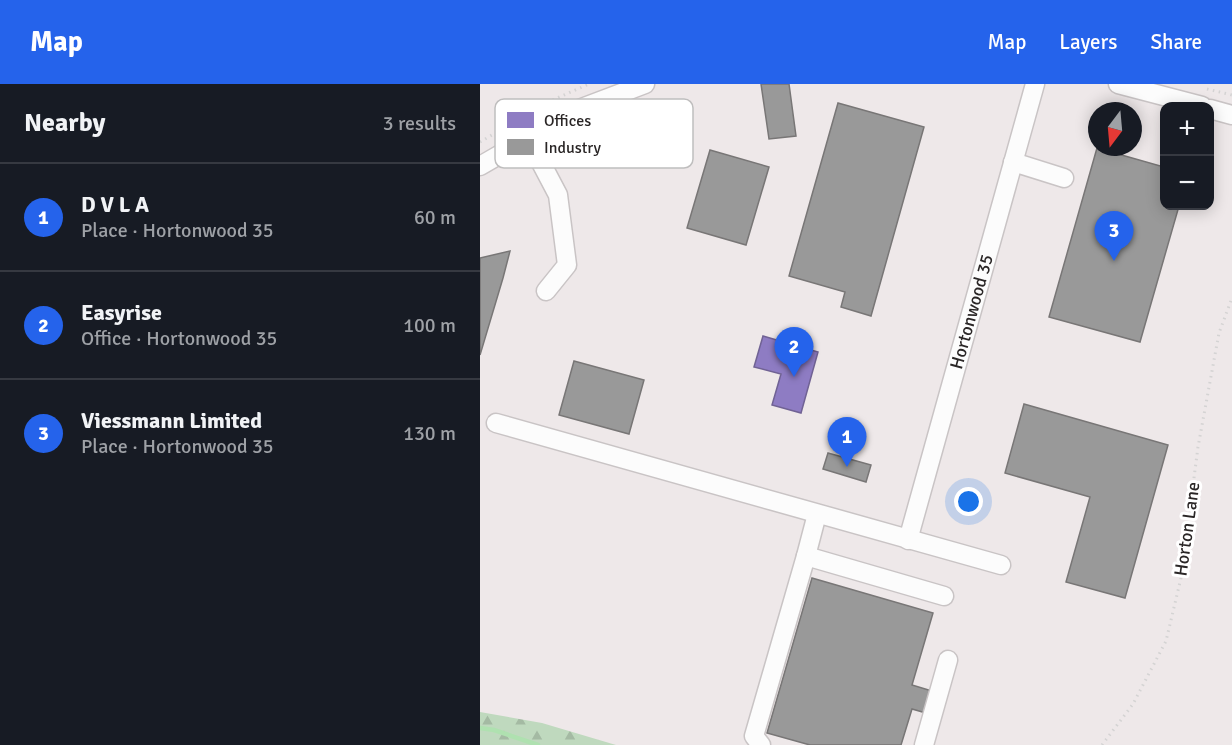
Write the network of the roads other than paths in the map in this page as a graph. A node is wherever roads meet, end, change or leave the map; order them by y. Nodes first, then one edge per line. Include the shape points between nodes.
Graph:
1 (645, 84) edge
2 (1035, 84) edge
3 (1118, 84) edge
4 (1139, 86) edge
5 (605, 99) edge
6 (1189, 102) edge
7 (1214, 110) edge
8 (1232, 115) edge
9 (495, 157) edge
10 (1013, 162) junction
11 (480, 166) edge
12 (544, 168) edge
13 (1064, 178) dead end
14 (546, 291) dead end
15 (496, 423) dead end
16 (817, 514) junction
17 (908, 540) junction
18 (806, 556) junction
19 (1000, 565) dead end
20 (944, 596) dead end
21 (948, 660) dead end
22 (761, 745) edge
23 (924, 745) edge

1 - 5 street
2 - 10 street, Hortonwood 35
3 - 4 street
4 - 6 street
7 - 8 street
9 - 11 street
10 - 13 street
10 - 17 street, Hortonwood 35
12 - 14 street via 558,195 567,265
15 - 16 street
16 - 17 street
16 - 18 street
17 - 19 street
18 - 20 street
18 - 22 street via 754,736
21 - 23 street

